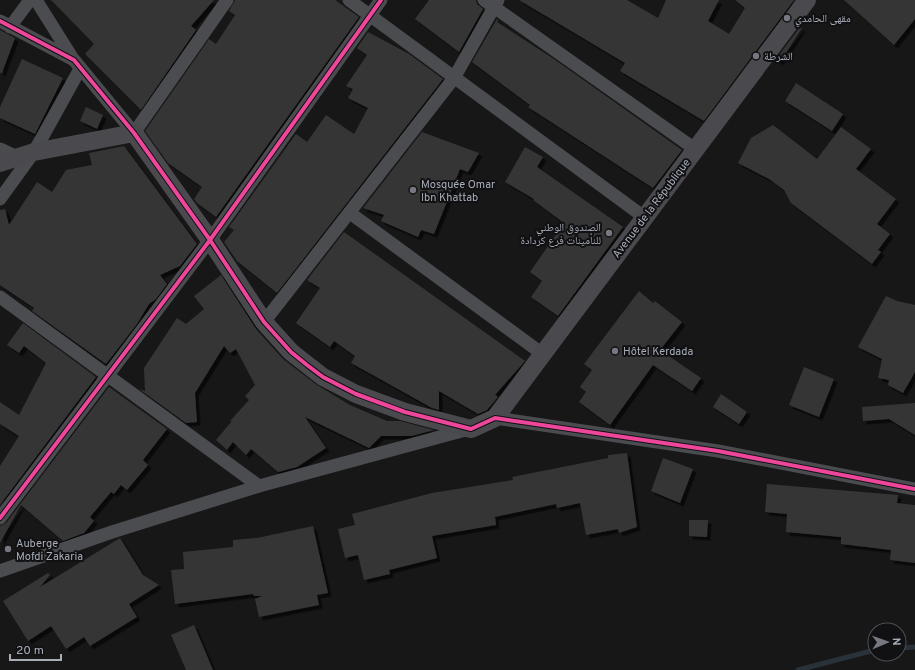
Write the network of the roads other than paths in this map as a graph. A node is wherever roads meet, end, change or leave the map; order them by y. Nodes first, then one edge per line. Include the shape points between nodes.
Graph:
1 (30, 0) edge
2 (36, 0) edge
3 (227, 0) edge
4 (349, 0) edge
5 (381, 0) edge
6 (807, 0) edge
7 (492, 2) edge
8 (370, 14) junction
9 (5, 24) edge
10 (77, 65) junction
11 (454, 78) junction
12 (134, 132) junction
13 (695, 149) junction
14 (0, 150) edge
15 (26, 155) junction
16 (0, 163) edge
17 (0, 199) edge
18 (350, 213) junction
19 (644, 217) junction
20 (210, 240) junction
21 (0, 297) edge
22 (264, 322) junction
23 (544, 355) junction
24 (107, 375) junction
25 (495, 418) junction
26 (471, 429) junction
27 (259, 486) junction
28 (915, 489) edge
29 (0, 518) edge
30 (0, 571) edge

1 - 9 street
2 - 10 street
3 - 12 street
4 - 8 street
5 - 8 street
6 - 13 street, Avenue de la République
7 - 11 street
7 - 13 street
8 - 11 street
8 - 20 street
9 - 10 street
10 - 12 street
10 - 15 street
11 - 18 street
11 - 19 street
12 - 15 street
12 - 20 street
13 - 19 street, Avenue de la République
14 - 15 street
15 - 16 street
15 - 17 street
18 - 22 street
18 - 23 street
19 - 23 street, Avenue de la République
20 - 22 street
20 - 24 street
21 - 24 street
22 - 26 street via 291,352 323,377 356,394 405,412
23 - 25 street, Avenue de la République
24 - 27 street
24 - 29 street
25 - 26 street
25 - 28 street via 718,451
26 - 27 street
27 - 30 street via 112,532

